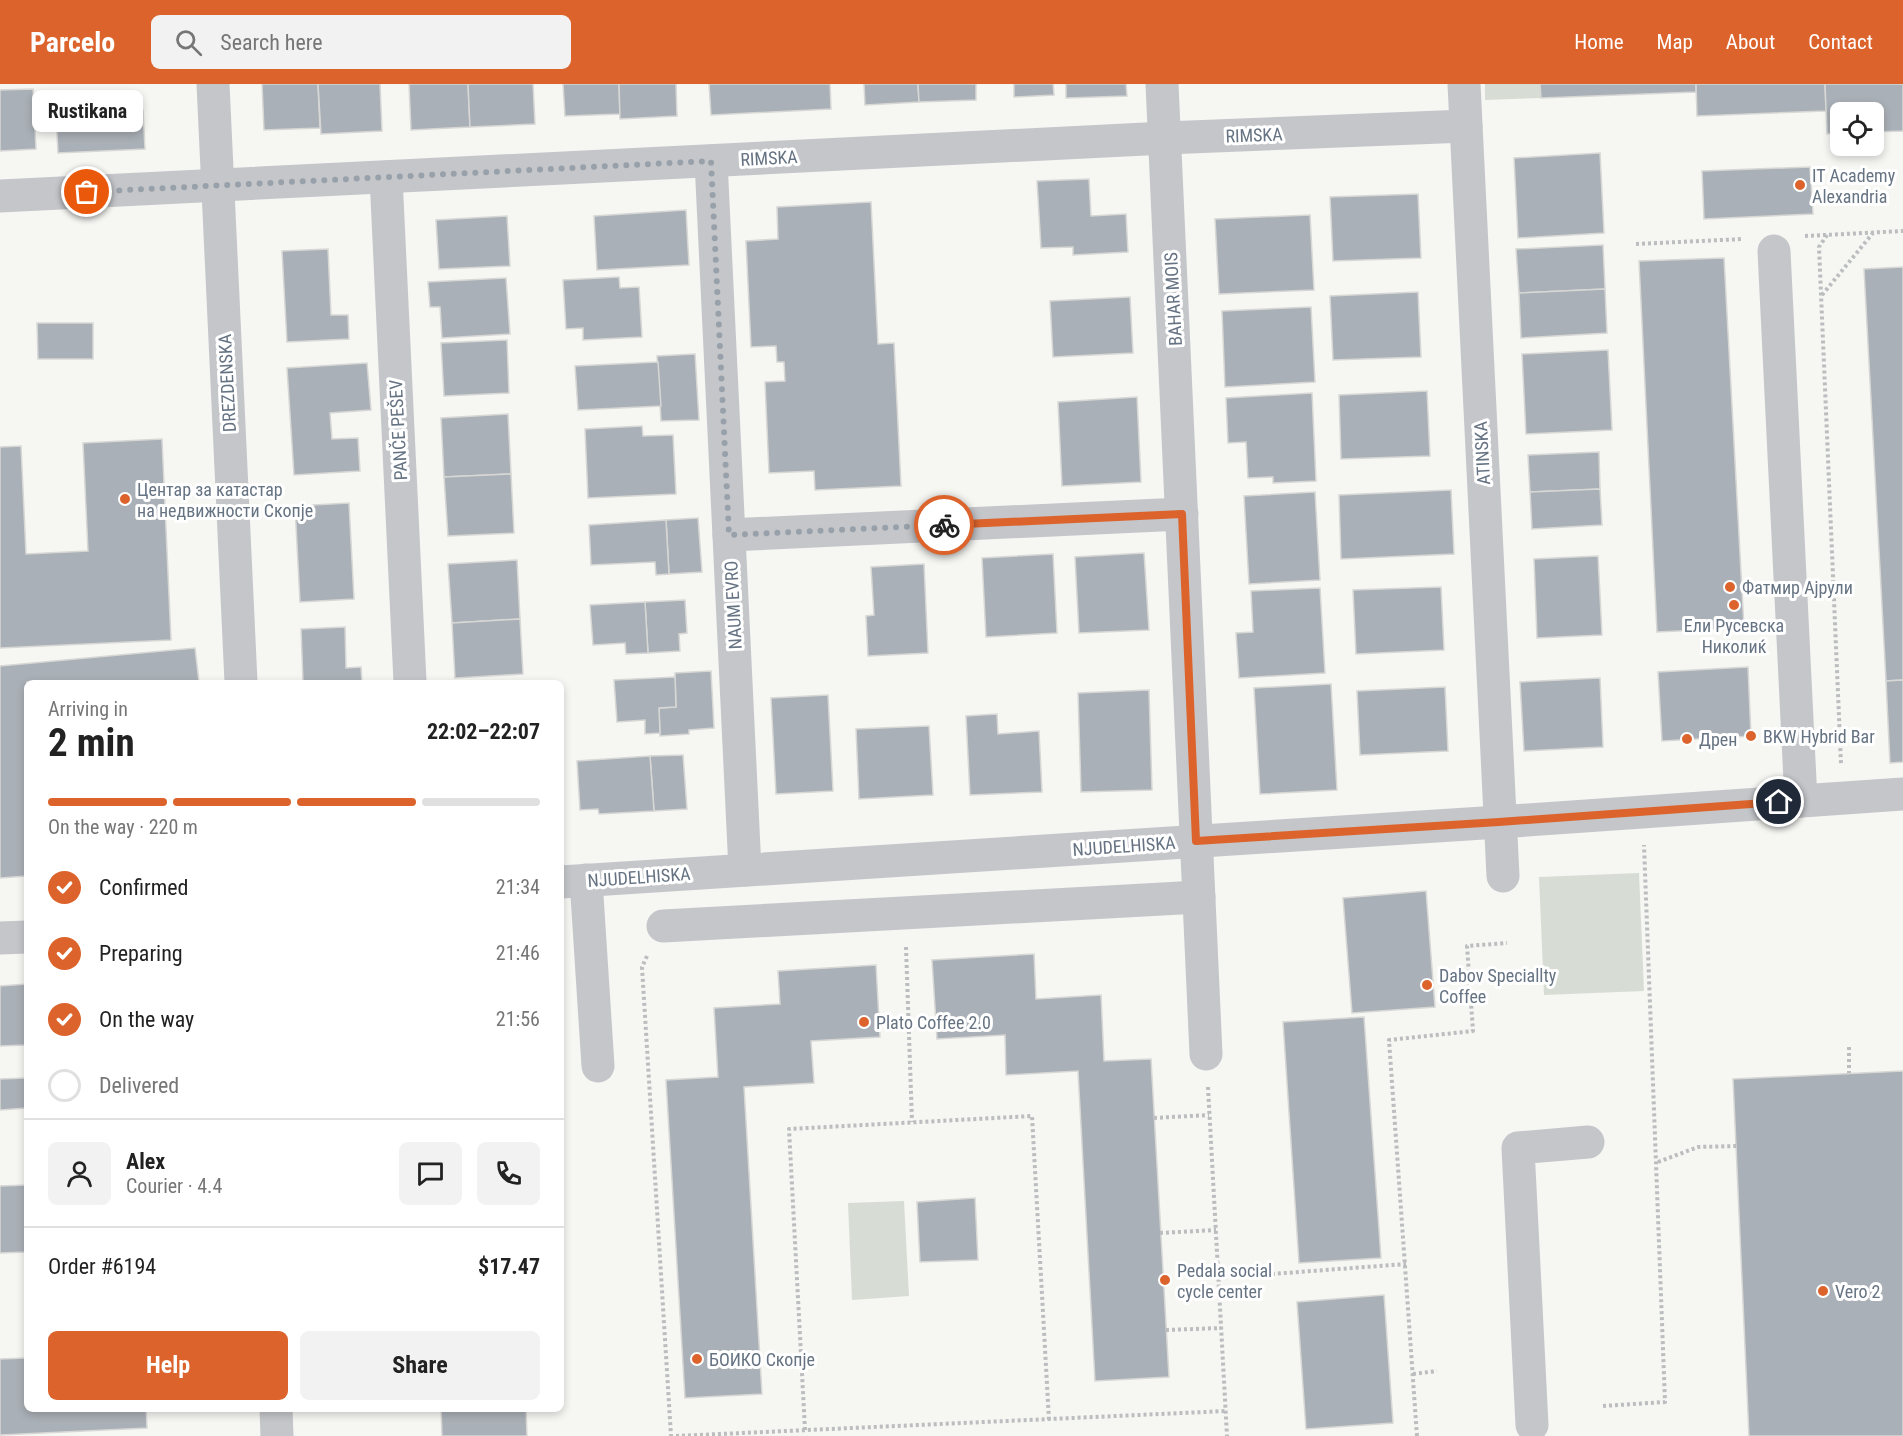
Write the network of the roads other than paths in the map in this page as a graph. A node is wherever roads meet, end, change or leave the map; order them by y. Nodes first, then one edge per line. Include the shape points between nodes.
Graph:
1 (213, 84) edge
2 (1162, 84) edge
3 (1464, 84) edge
4 (1466, 126) junction
5 (1166, 138) junction
6 (711, 161) junction
7 (386, 177) junction
8 (218, 186) junction
9 (0, 196) edge
10 (1774, 251) dead end
11 (1182, 514) junction
12 (729, 535) junction
13 (241, 680) edge
14 (410, 680) edge
15 (1903, 794) edge
16 (1801, 801) junction
17 (1499, 822) junction
18 (1196, 841) junction
19 (745, 870) junction
20 (1503, 876) dead end
21 (573, 881) edge
22 (1199, 897) junction
23 (663, 927) road end
24 (24, 937) edge
25 (0, 938) edge
26 (1206, 1054) road end
27 (598, 1066) dead end
28 (1587, 1142) dead end
29 (276, 1412) edge
30 (1532, 1425) dead end
31 (277, 1436) edge

1 - 8 street, DREZDENSKA
2 - 5 street, BAHAR MOIS
3 - 4 street, ATINSKA
4 - 5 street, RIMSKA
4 - 17 street, ATINSKA
5 - 6 street, RIMSKA
5 - 11 street, BAHAR MOIS
6 - 7 street, RIMSKA
6 - 12 street, NAUM EVRO
7 - 8 street, RIMSKA
7 - 14 street, PANČE PEŠEV
8 - 9 street, RIMSKA
8 - 13 street, DREZDENSKA
10 - 16 street
11 - 12 street
11 - 18 street, BAHAR MOIS
12 - 19 street, NAUM EVRO
15 - 16 street, NJUDELHISKA
16 - 17 street, NJUDELHISKA
17 - 18 street, NJUDELHISKA
17 - 20 street, ATINSKA
18 - 19 street, NJUDELHISKA
18 - 22 street, BAHAR MOIS
19 - 21 street, NJUDELHISKA
21 - 27 street
22 - 23 street
22 - 26 street, BAHAR MOIS
24 - 25 street
28 - 30 street via 1518,1148
29 - 31 street

